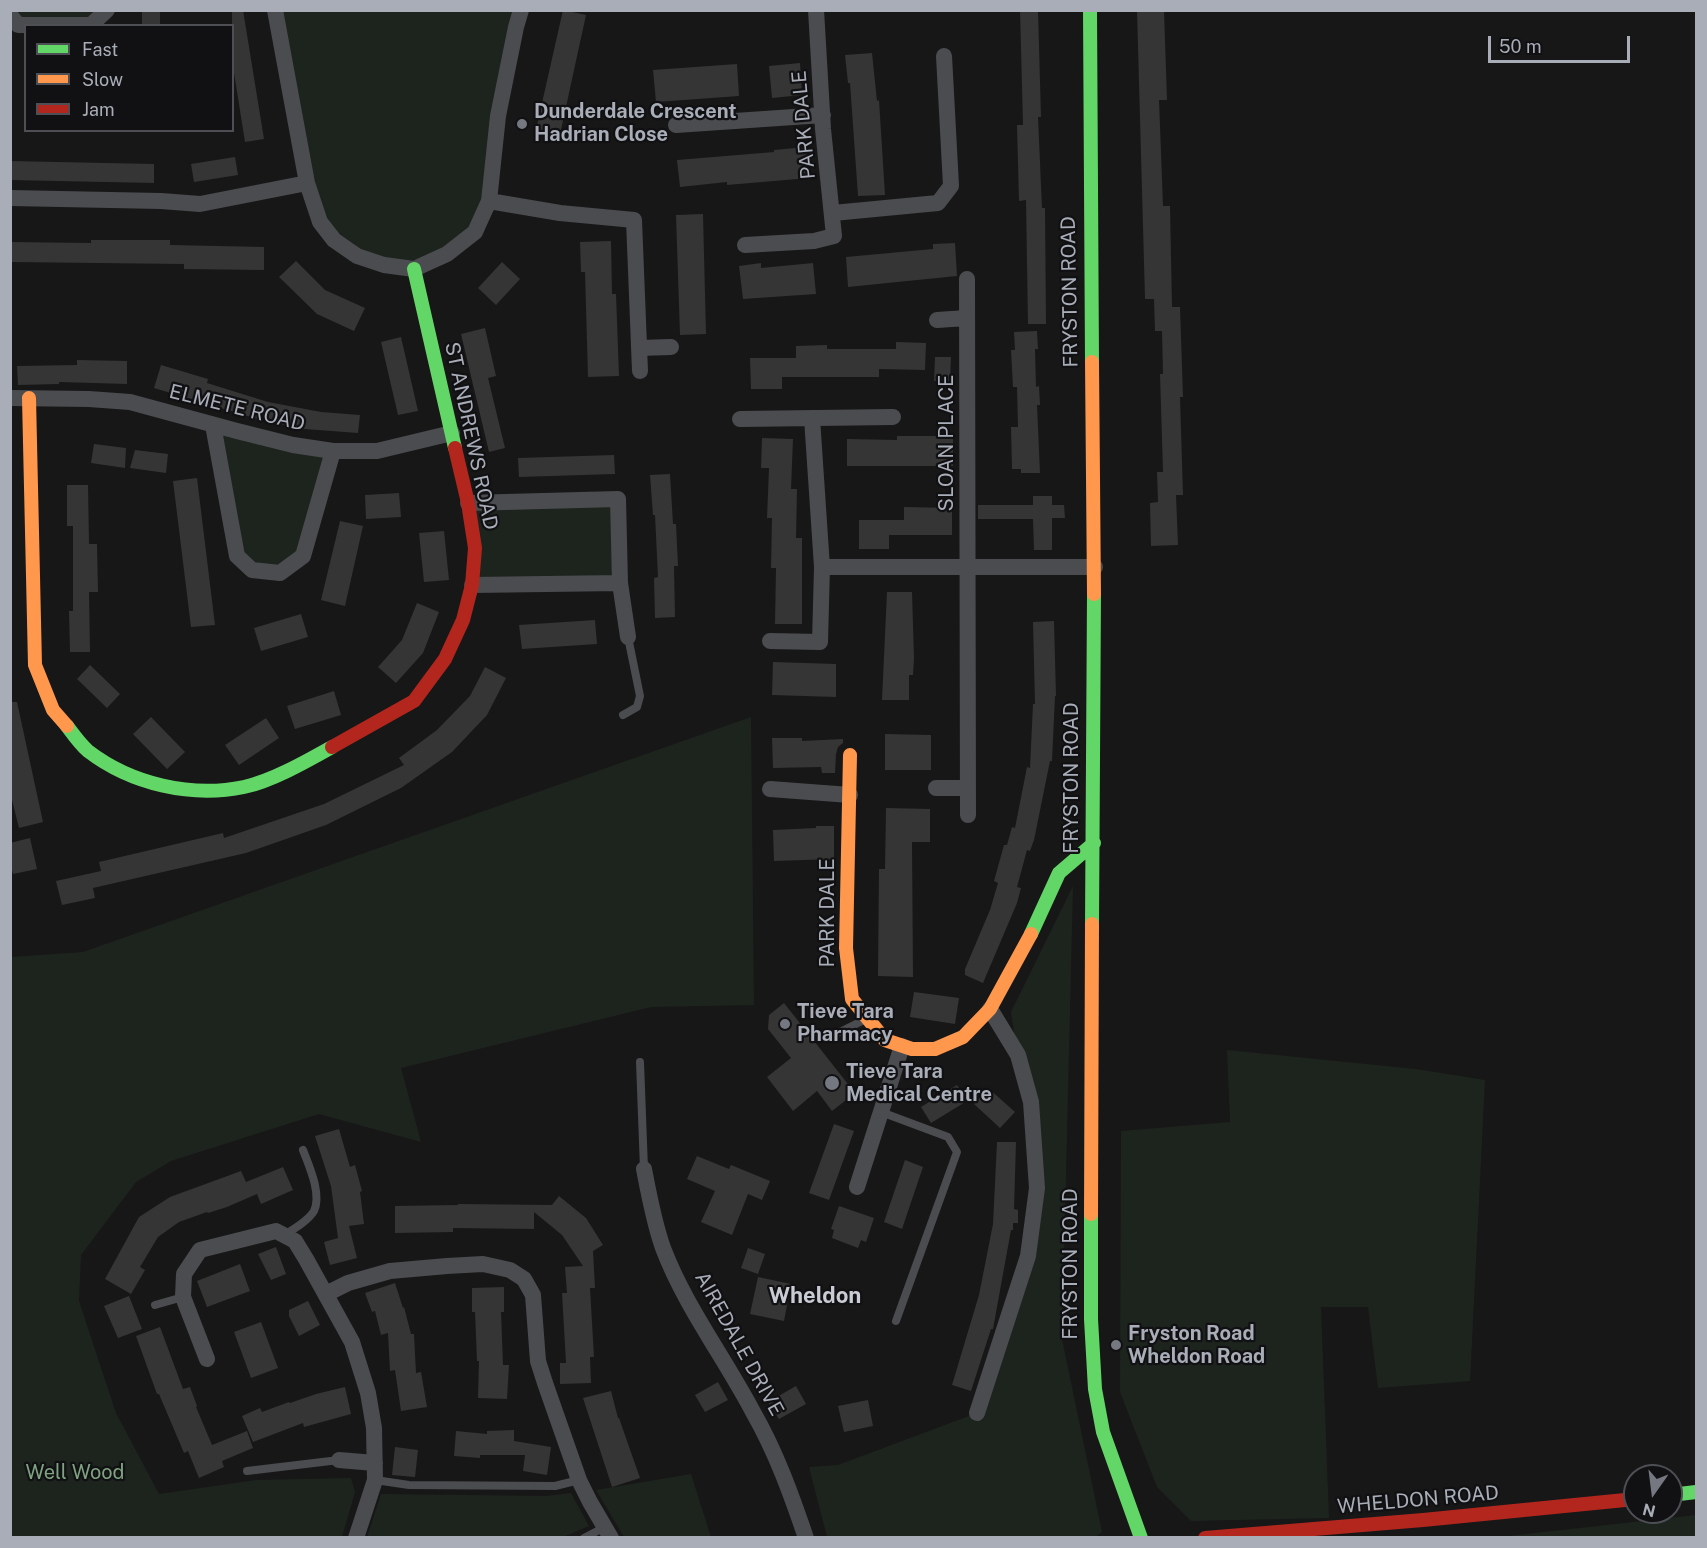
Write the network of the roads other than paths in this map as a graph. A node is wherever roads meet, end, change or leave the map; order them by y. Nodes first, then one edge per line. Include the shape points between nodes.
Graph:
1 (107, 10) edge
2 (275, 10) edge
3 (521, 10) edge
4 (816, 10) edge
5 (1090, 10) edge
6 (10, 15) edge
7 (92, 24) edge
8 (24, 25) edge
9 (944, 56) dead end
10 (823, 115) junction
11 (676, 126) dead end
12 (307, 183) junction
13 (10, 198) edge
14 (489, 201) junction
15 (833, 213) junction
16 (745, 245) dead end
17 (414, 269) junction
18 (967, 279) dead end
19 (967, 318) junction
20 (937, 320) dead end
21 (672, 347) dead end
22 (639, 348) junction
23 (640, 371) dead end
24 (10, 398) edge
25 (29, 398) junction
26 (892, 417) dead end
27 (812, 418) junction
28 (740, 419) dead end
29 (213, 425) junction
30 (452, 433) junction
31 (333, 451) junction
32 (468, 503) junction
33 (822, 567) junction
34 (1095, 567) junction
35 (968, 568) junction
36 (620, 583) junction
37 (472, 585) junction
38 (628, 637) joint
39 (770, 641) dead end
40 (623, 715) dead end
41 (850, 755) dead end
42 (936, 788) dead end
43 (968, 788) junction
44 (770, 789) dead end
45 (850, 795) junction
46 (968, 815) dead end
47 (1094, 843) junction
48 (990, 1009) junction
49 (867, 1019) junction
50 (834, 1035) dead end
51 (902, 1046) junction
52 (639, 1062) dead end
53 (881, 1112) junction
54 (303, 1150) dead end
55 (644, 1169) joint
56 (857, 1187) dead end
57 (284, 1235) junction
58 (326, 1294) junction
59 (183, 1297) junction
60 (155, 1305) dead end
61 (896, 1321) dead end
62 (207, 1359) dead end
63 (977, 1413) dead end
64 (339, 1460) joint
65 (247, 1471) dead end
66 (375, 1471) junction
67 (579, 1480) junction
68 (1623, 1500) edge
69 (608, 1532) edge
70 (356, 1538) edge
71 (584, 1538) edge
72 (806, 1538) edge
73 (1141, 1538) edge
74 (1205, 1538) edge

1 - 7 street
2 - 12 street
3 - 14 street via 498,116
4 - 10 street, PARK DALE
5 - 34 street, FRYSTON ROAD
6 - 8 street via 18,25
9 - 15 street via 951,186 938,203
10 - 11 street
10 - 15 street, PARK DALE
12 - 13 street via 200,204
12 - 17 street via 320,222 334,240 357,256
14 - 17 street via 475,232 447,254
14 - 22 street via 634,220
15 - 16 street, PARK DALE via 834,236
17 - 30 street, ST ANDREWS ROAD
18 - 19 street, SLOAN PLACE
19 - 20 street
19 - 35 street, SLOAN PLACE
21 - 22 street
22 - 23 street
24 - 25 street, ELMETE ROAD
25 - 29 street, ELMETE ROAD via 130,402
25 - 37 street, ST ANDREWS ROAD via 35,664 53,710 87,750 135,778 193,791 245,787 294,768 414,701 445,659 463,620
26 - 27 street
27 - 28 street
27 - 33 street
29 - 31 street, ELMETE ROAD
29 - 31 street via 237,556 252,570 280,573 303,556
30 - 31 street, ELMETE ROAD via 377,451
30 - 32 street, ST ANDREWS ROAD
32 - 36 street via 618,499
32 - 37 street, ST ANDREWS ROAD via 475,549
33 - 35 street
33 - 39 street via 820,642
34 - 35 street
34 - 47 street, FRYSTON ROAD
35 - 43 street, SLOAN PLACE
36 - 37 street
36 - 38 street
38 - 40 lane via 640,696 637,707
41 - 45 street, PARK DALE
42 - 43 street
43 - 46 street, SLOAN PLACE
44 - 45 street
45 - 49 street, PARK DALE via 846,948 852,999
47 - 48 street, PARK DALE via 1059,873 1036,925
47 - 73 street, FRYSTON ROAD via 1091,1264 1095,1389 1103,1432
48 - 51 street, PARK DALE via 963,1037 935,1048
48 - 63 street, FRYSTON ROAD via 1018,1055 1031,1102 1037,1188 1028,1256
49 - 50 lane
49 - 51 street, PARK DALE via 885,1040
51 - 53 street
52 - 55 lane
53 - 56 street
53 - 61 lane via 948,1137 957,1152
54 - 57 lane via 314,1180 316,1202 313,1211
55 - 72 street, AIREDALE DRIVE via 663,1248 688,1300 764,1432
57 - 58 street via 295,1241
57 - 59 street via 276,1231 200,1250 184,1274
58 - 66 street via 352,1342 368,1393
58 - 67 street via 390,1271 447,1266 483,1264 510,1270 524,1279 533,1295 538,1361
59 - 60 lane
59 - 62 street
64 - 65 lane
64 - 66 street
66 - 67 lane via 409,1485 555,1486
66 - 70 street
67 - 69 street
68 - 74 street, WHELDON ROAD
69 - 71 lane

